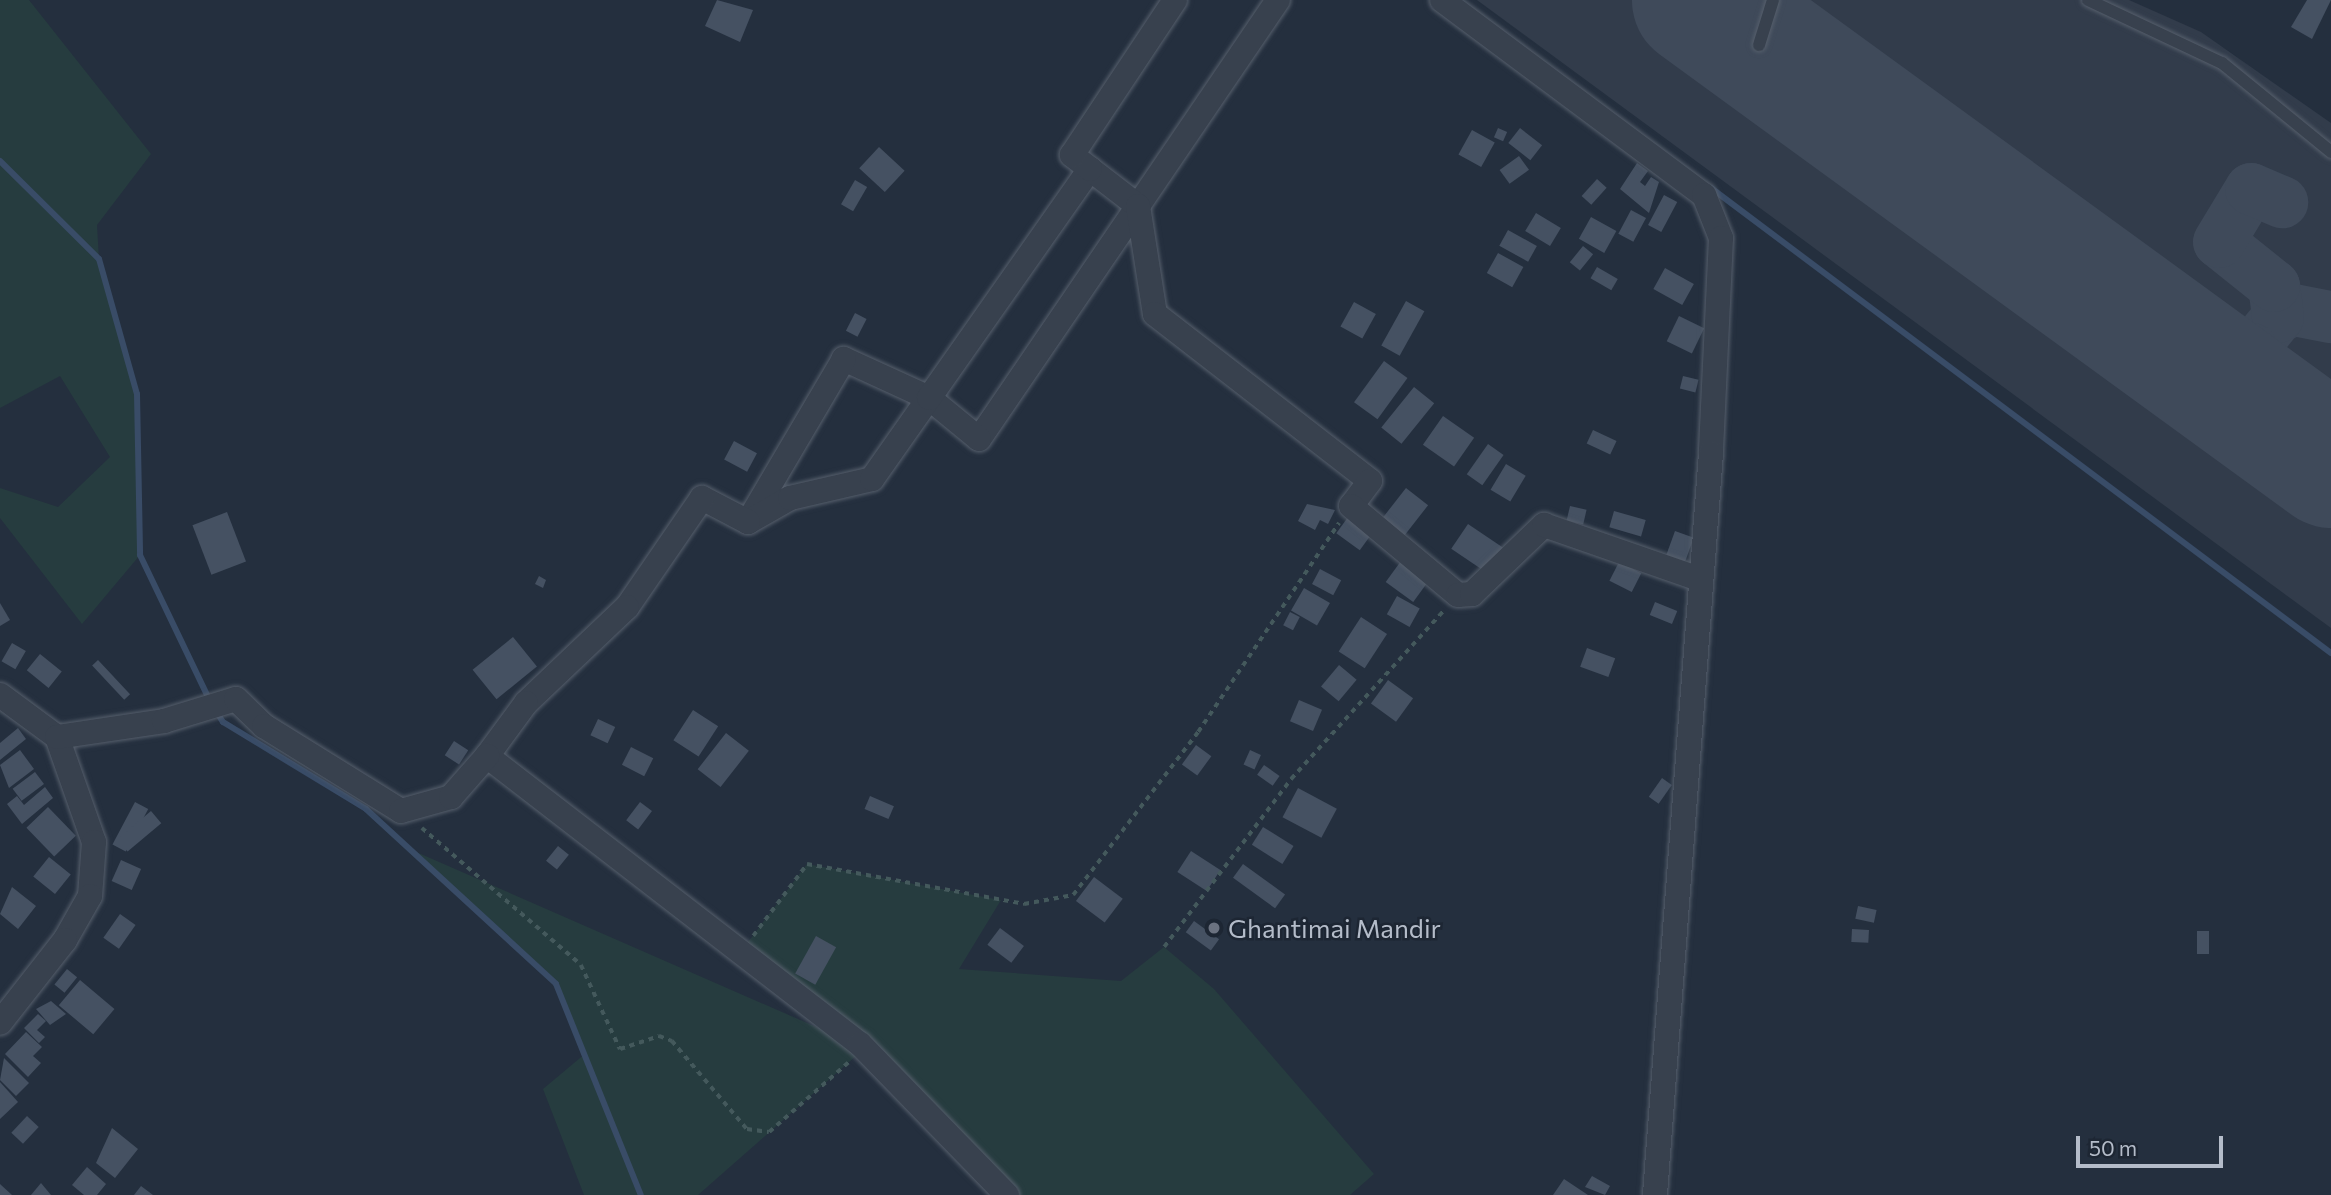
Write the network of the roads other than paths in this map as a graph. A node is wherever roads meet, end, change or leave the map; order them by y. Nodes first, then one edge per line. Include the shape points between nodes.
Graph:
1 (1175, 0) edge
2 (1278, 0) edge
3 (1442, 0) edge
4 (1773, 0) edge
5 (2088, 0) edge
6 (1759, 45) dead end
7 (2331, 152) edge
8 (1090, 169) junction
9 (1138, 206) junction
10 (929, 398) junction
11 (748, 523) junction
12 (1699, 579) junction
13 (0, 695) edge
14 (57, 737) junction
15 (488, 756) junction
16 (0, 1023) edge
17 (1007, 1195) edge
18 (1655, 1195) edge

1 - 8 street via 1072,155
2 - 9 street
3 - 12 street via 1704,195 1716,214 1721,300
4 - 6 lane
5 - 7 lane via 2222,63
8 - 9 street
8 - 10 street
9 - 10 street via 979,439
9 - 12 street via 1155,314 1370,481 1352,506 1458,595 1472,594 1544,525
10 - 11 street via 872,479 790,498
10 - 11 street via 844,359
11 - 15 street via 702,498 627,607 526,703
12 - 18 street
13 - 14 street
14 - 15 street via 201,713 236,699 264,726 401,811 451,797
14 - 16 street via 94,842 90,896 65,940
15 - 17 street via 865,1048

